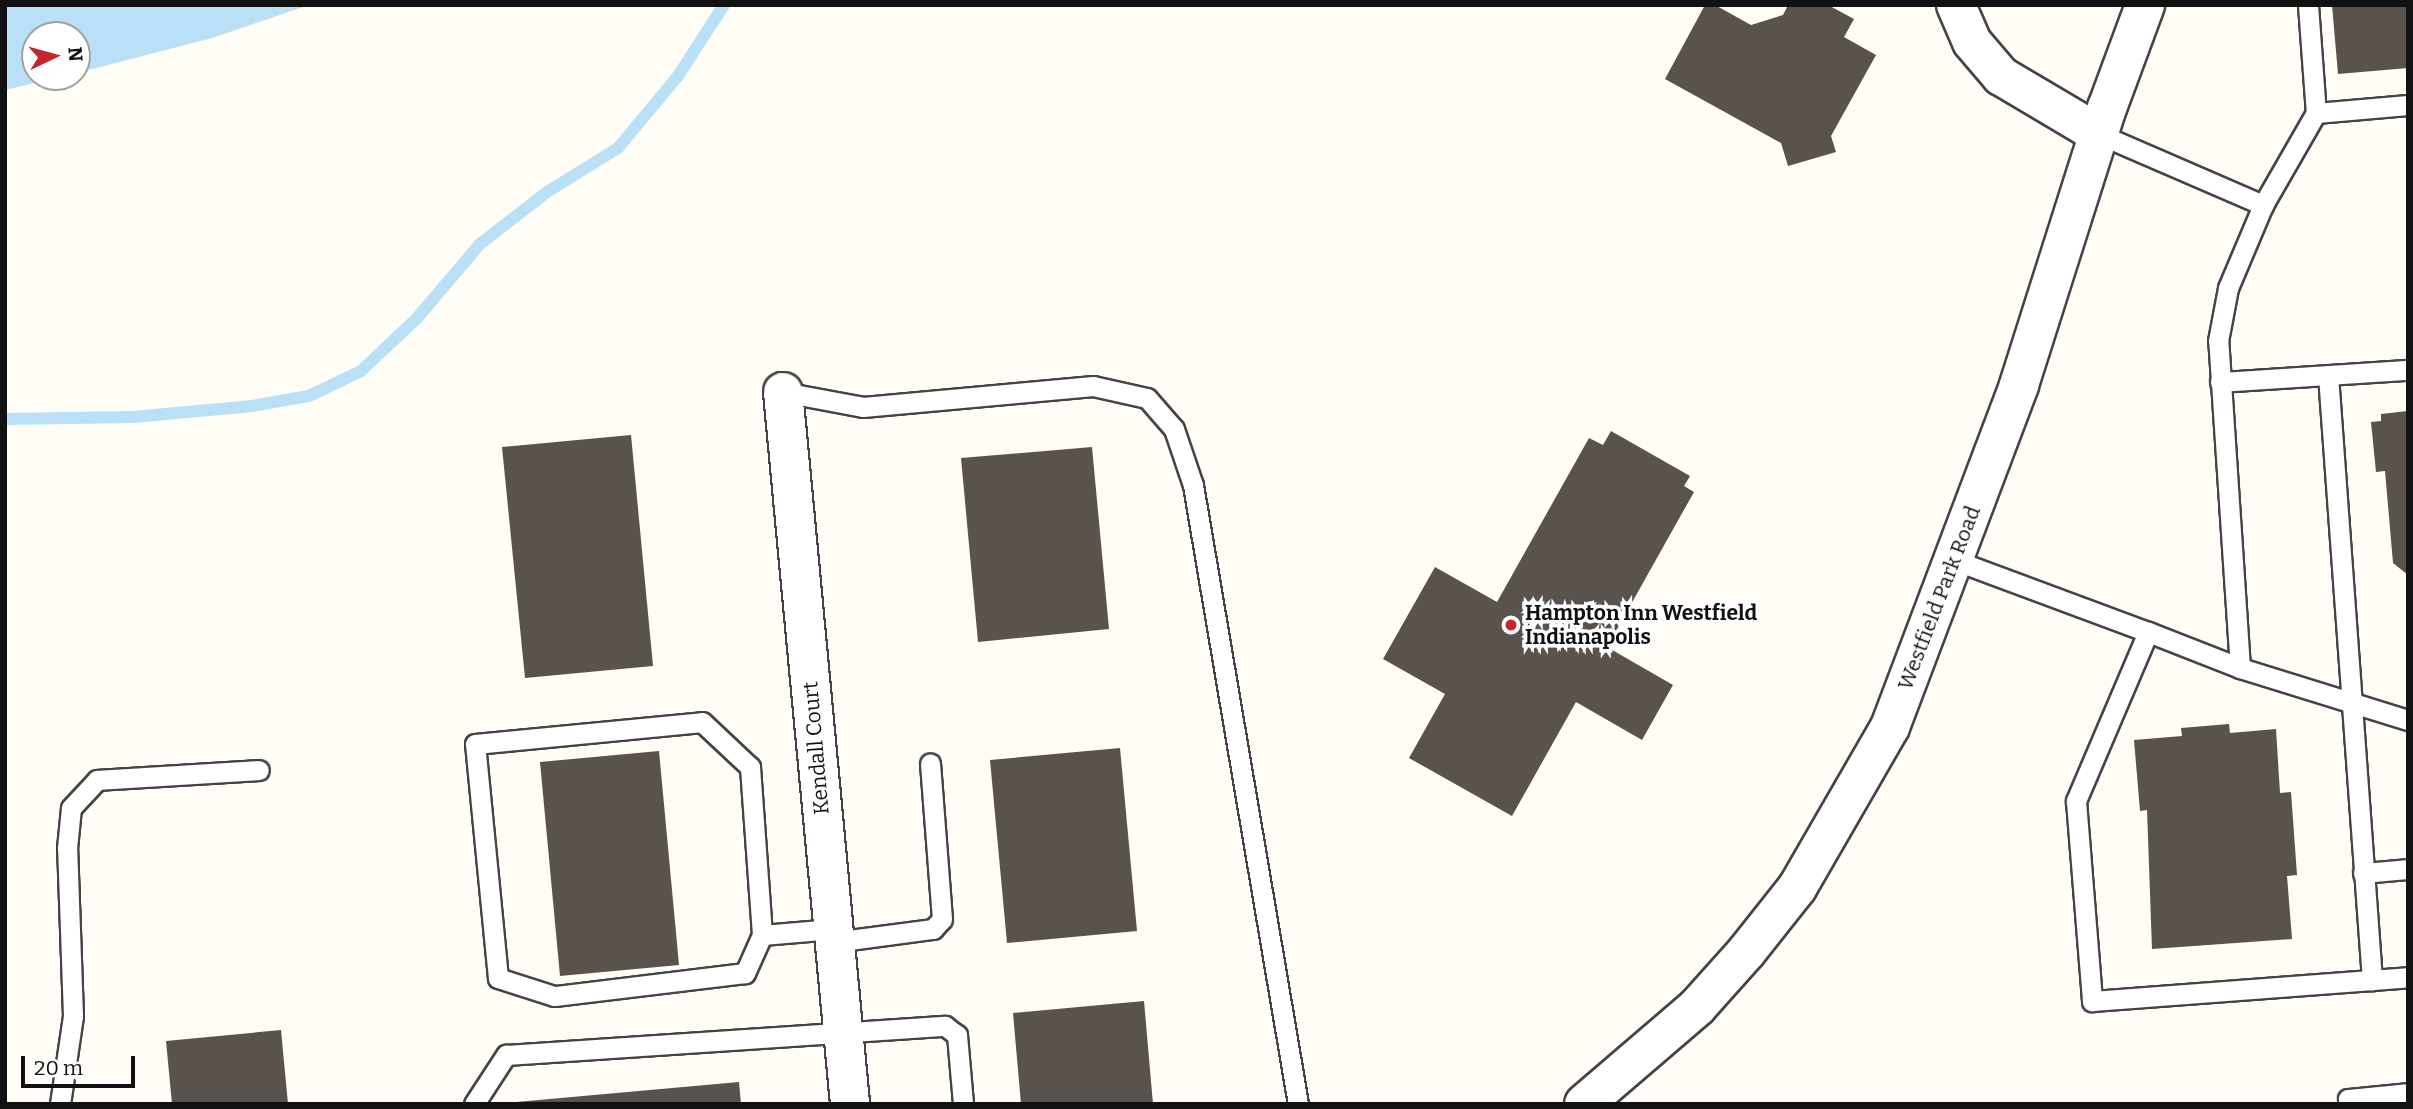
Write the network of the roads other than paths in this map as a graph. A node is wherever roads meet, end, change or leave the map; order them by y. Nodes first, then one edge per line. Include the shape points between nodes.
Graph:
1 (1956, 5) edge
2 (2145, 5) edge
3 (2308, 5) edge
4 (2408, 105) edge
5 (2316, 113) junction
6 (2099, 134) junction
7 (2263, 205) junction
8 (2408, 370) edge
9 (2328, 375) junction
10 (2220, 382) junction
11 (783, 392) joint
12 (1954, 560) junction
13 (2148, 632) junction
14 (2240, 668) junction
15 (2350, 702) junction
16 (2408, 720) edge
17 (930, 763) dead end
18 (259, 770) dead end
19 (2408, 869) edge
20 (2363, 873) junction
21 (762, 935) junction
22 (833, 935) junction
23 (2408, 977) edge
24 (2372, 980) junction
25 (842, 1033) junction
26 (2408, 1093) edge
27 (60, 1104) edge
28 (474, 1104) edge
29 (850, 1104) edge
30 (963, 1104) edge
31 (1298, 1104) edge
32 (1584, 1104) edge
33 (2348, 1104) edge

1 - 6 street via 1972,42 2001,76
2 - 6 street, Westfield Park Road
3 - 5 lane
4 - 5 lane
5 - 7 lane
6 - 7 lane
6 - 12 street, Westfield Park Road via 2019,384
7 - 10 lane via 2228,288 2218,341
8 - 9 lane
9 - 10 lane
9 - 15 lane
10 - 14 lane
11 - 22 street, Kendall Court
11 - 31 lane via 863,407 1093,386 1147,398 1174,429 1193,485
12 - 13 lane
12 - 32 street, Westfield Park Road via 1890,727 1797,888 1697,1007
13 - 14 lane
13 - 24 lane via 2076,801 2092,1001
14 - 15 lane
15 - 16 lane
15 - 20 lane
17 - 22 lane via 942,919 933,929
18 - 27 lane via 97,780 71,808 66,848 73,1016
19 - 20 lane
20 - 24 lane
21 - 21 lane via 750,767 702,722 475,744 498,978 554,996 745,973
21 - 22 lane
22 - 25 street, Kendall Court
23 - 24 lane
25 - 28 lane via 506,1055
25 - 29 street, Kendall Court
25 - 30 lane via 945,1026 957,1035
26 - 33 lane via 2348,1099

